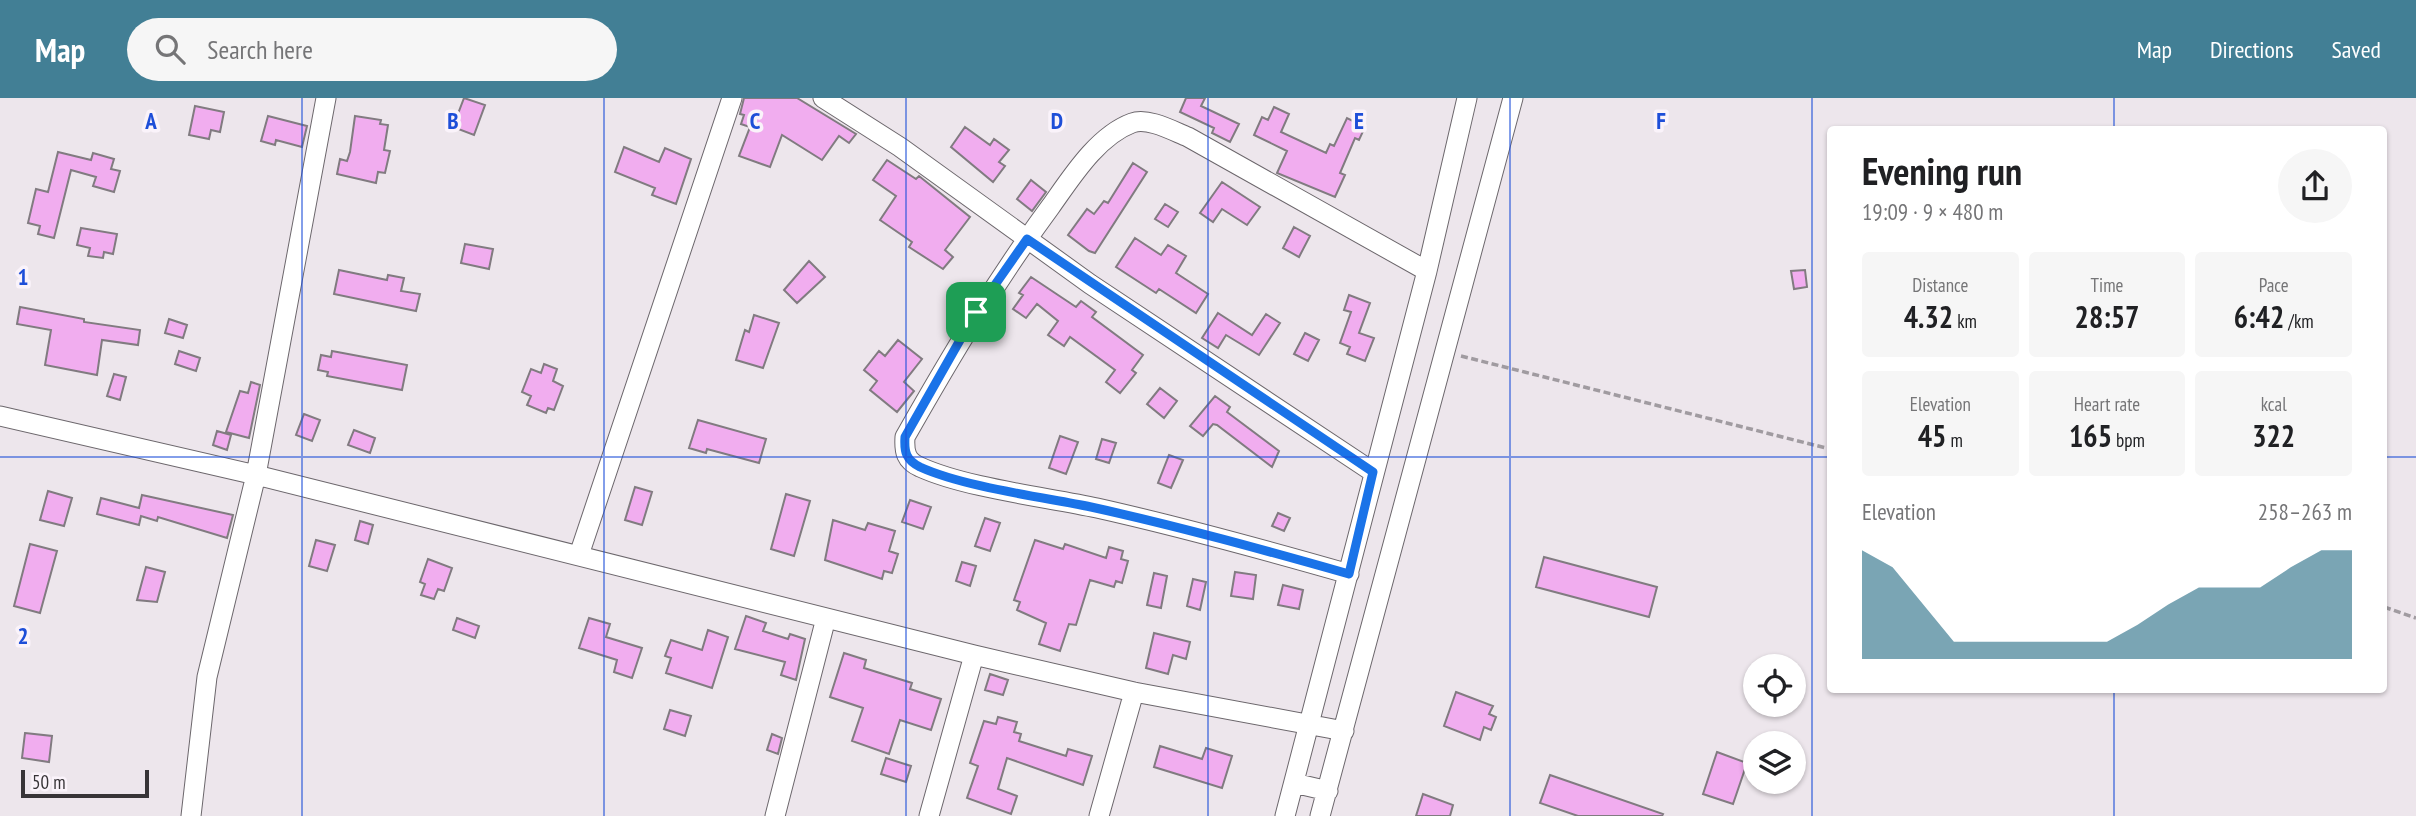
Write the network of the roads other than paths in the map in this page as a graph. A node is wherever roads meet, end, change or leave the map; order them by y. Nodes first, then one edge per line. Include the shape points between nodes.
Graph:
1 (326, 98) edge
2 (732, 98) edge
3 (823, 98) edge
4 (1467, 98) edge
5 (1513, 98) edge
6 (1027, 239) junction
7 (1427, 271) junction
8 (0, 416) edge
9 (1373, 472) junction
10 (256, 475) junction
11 (579, 555) junction
12 (1349, 574) junction
13 (826, 618) junction
14 (974, 655) junction
15 (1135, 692) junction
16 (1311, 724) junction
17 (1344, 731) junction
18 (1294, 783) junction
19 (1328, 791) junction
20 (191, 816) edge
21 (775, 816) edge
22 (929, 816) edge
23 (1099, 816) edge
24 (1285, 816) edge
25 (1321, 816) edge

1 - 10 street
2 - 11 street
3 - 6 street
4 - 7 street
5 - 17 street
6 - 7 street via 1093,153 1116,131 1135,121 1188,137
6 - 9 street
6 - 12 street via 976,312 905,437 909,460 961,480 1175,525
7 - 9 street
8 - 10 street
9 - 12 street
10 - 11 street
10 - 20 street via 207,677
11 - 13 street
12 - 16 street
13 - 14 street
13 - 21 street
14 - 15 street
14 - 22 street
15 - 16 street
15 - 23 street
16 - 17 street
16 - 18 street
17 - 19 street
18 - 19 street
18 - 24 street
19 - 25 street

